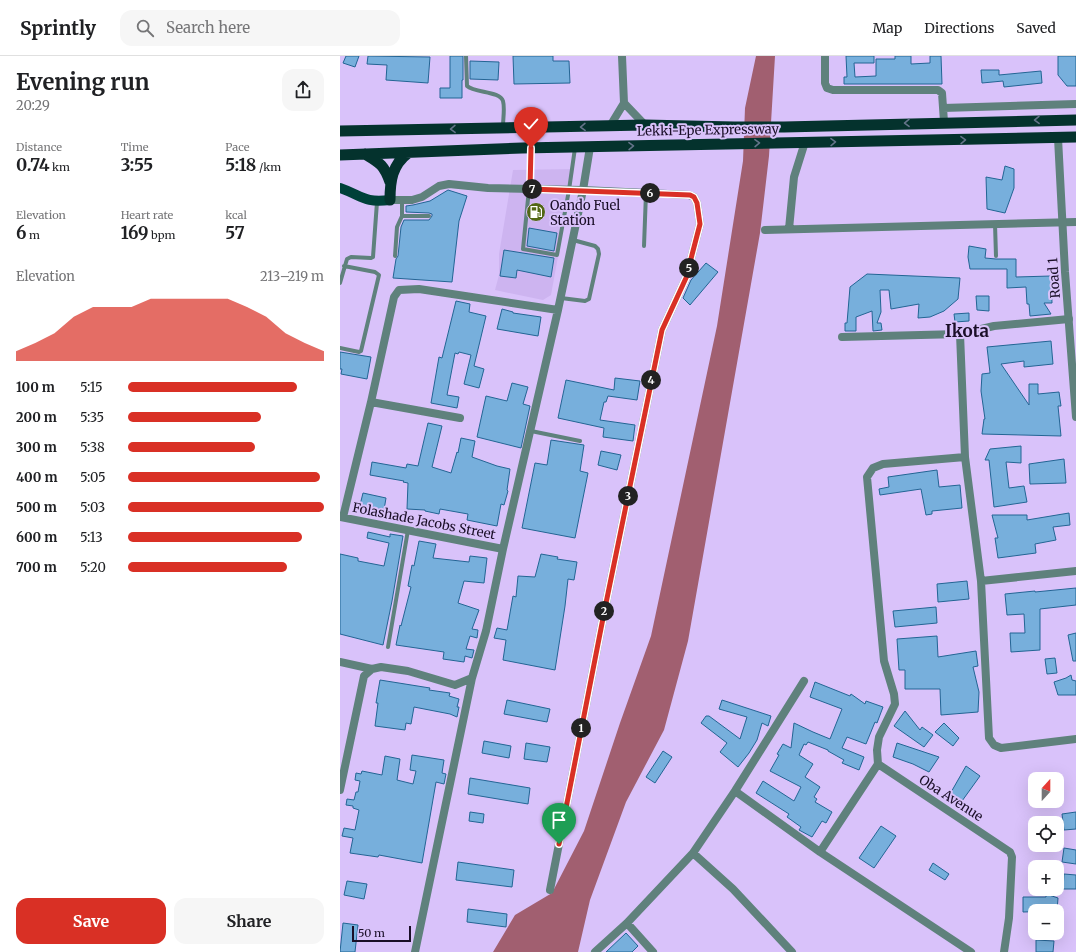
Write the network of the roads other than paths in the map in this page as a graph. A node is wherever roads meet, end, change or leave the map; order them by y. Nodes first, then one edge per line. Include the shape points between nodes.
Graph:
1 (466, 56) edge
2 (622, 56) edge
3 (825, 56) edge
4 (624, 103) junction
5 (1076, 104) edge
6 (943, 108) junction
7 (1076, 120) edge
8 (944, 122) junction
9 (645, 125) junction
10 (610, 126) junction
11 (503, 128) junction
12 (340, 131) edge
13 (1058, 138) junction
14 (1076, 138) edge
15 (805, 142) junction
16 (575, 147) junction
17 (590, 147) junction
18 (531, 148) junction
19 (408, 153) junction
20 (365, 154) junction
21 (340, 155) edge
22 (390, 182) junction
23 (340, 188) edge
24 (530, 189) junction
25 (569, 190) junction
26 (583, 190) junction
27 (646, 193) junction
28 (390, 200) junction
29 (402, 200) junction
30 (377, 202) junction
31 (402, 216) junction
32 (429, 216) dead end
33 (1062, 222) junction
34 (1076, 222) edge
35 (995, 223) junction
36 (789, 229) junction
37 (765, 230) dead end
38 (573, 240) junction
39 (644, 246) dead end
40 (395, 256) dead end
41 (996, 256) dead end
42 (344, 266) junction
43 (340, 283) edge
44 (561, 298) junction
45 (558, 310) junction
46 (1069, 319) junction
47 (960, 334) junction
48 (842, 337) dead end
49 (340, 348) edge
50 (371, 402) junction
51 (1076, 417) edge
52 (460, 418) dead end
53 (530, 431) junction
54 (580, 441) dead end
55 (965, 457) junction
56 (342, 517) edge
57 (408, 530) junction
58 (503, 548) junction
59 (1076, 571) edge
60 (981, 581) junction
61 (388, 647) dead end
62 (340, 662) edge
63 (372, 669) junction
64 (472, 678) junction
65 (804, 681) dead end
66 (1076, 739) edge
67 (878, 764) junction
68 (342, 770) edge
69 (340, 790) edge
70 (735, 791) junction
71 (820, 852) junction
72 (693, 853) junction
73 (550, 890) dead end
74 (626, 923) junction
75 (416, 952) edge
76 (595, 952) edge
77 (653, 952) edge
78 (792, 952) edge
79 (971, 952) edge
80 (1004, 952) edge

1 - 11 lane via 467,86 471,90 501,97
2 - 4 street
3 - 6 street via 827,88 938,90 942,93
4 - 9 street
4 - 10 street
5 - 6 street
6 - 8 street
7 -> 8 highway, Lekki-Epe Expressway
8 -> 9 highway, Lekki-Epe Expressway via 784,127
9 - 10 highway, Lekki-Epe Expressway
10 -> 11 highway, Lekki-Epe Expressway
11 -> 12 highway, Lekki-Epe Expressway
13 - 14 highway, Lekki-Epe Expressway
15 -> 13 highway, Lekki-Epe Expressway
13 - 33 street, Road 1
17 -> 15 highway, Lekki-Epe Expressway
15 - 36 street via 794,177
16 - 17 highway, Lekki-Epe Expressway
16 - 18 highway, Lekki-Epe Expressway
16 - 25 lane
17 - 26 street
18 - 19 highway, Lekki-Epe Expressway
18 - 24 lane
19 - 20 highway, Lekki-Epe Expressway
19 - 22 highway via 397,164
20 - 21 highway, Lekki-Epe Expressway
20 - 22 highway via 380,163
22 - 28 highway
23 - 30 main road
24 - 25 street
24 - 25 lane via 523,249 557,255
24 - 29 street via 449,184 439,186 422,197
25 - 26 street
26 - 27 street
26 - 38 street
27 - 39 lane
27 - 73 street via 694,197 700,224 686,278 662,330
28 - 29 street
28 - 30 main road
29 - 31 lane
30 - 42 lane via 373,257 348,258
31 - 32 lane
31 - 40 lane via 397,227
33 - 34 street
33 - 35 street
33 - 46 street, Road 1
35 - 36 street
35 - 41 lane
36 - 37 street
38 - 44 street
38 - 44 lane via 595,246 600,254 589,299 585,301
42 - 43 lane
42 - 49 lane via 379,275 361,351
44 - 45 street
45 - 50 street via 419,289 399,290 394,297
45 - 53 street
46 - 47 street via 994,326
46 - 51 street, Road 1
47 - 48 street
47 - 55 street
50 - 52 street
50 - 56 street
53 - 54 lane
53 - 58 street
55 - 60 street
55 - 67 street via 883,464 873,468 867,477 884,661 895,704 879,737
56 - 57 street, Folashade Jacobs Street
57 - 58 street, Folashade Jacobs Street
57 - 61 lane
58 - 64 street via 486,631
59 - 60 street
60 - 66 street via 989,738 994,745 1001,748
62 - 63 street
63 - 64 street via 382,667 408,671 456,684
63 - 68 street via 364,676
64 - 75 street
65 - 70 street
67 - 71 street
67 - 80 street, Oba Avenue via 1010,852 1012,857 1009,918
68 - 69 street
70 - 71 street
70 - 72 street
71 - 79 street
72 - 74 street
72 - 78 street via 732,889
74 - 76 street
74 - 77 street

